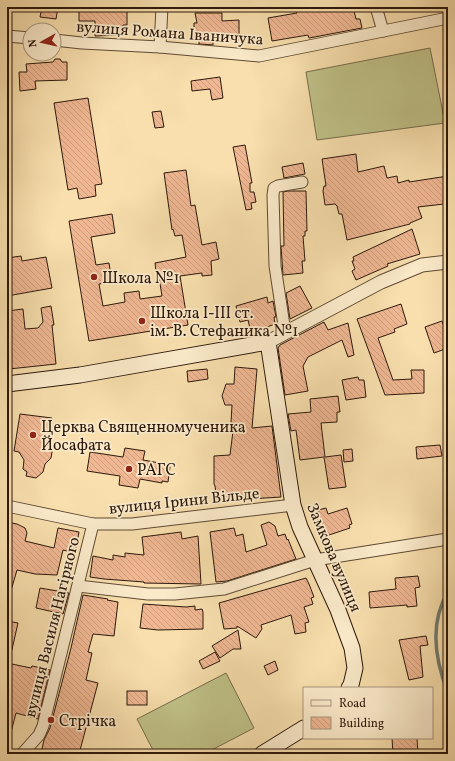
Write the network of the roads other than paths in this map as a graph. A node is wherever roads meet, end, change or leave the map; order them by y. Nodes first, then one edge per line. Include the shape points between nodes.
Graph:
1 (162, 7) edge
2 (376, 7) edge
3 (448, 18) edge
4 (383, 31) junction
5 (7, 36) edge
6 (22, 37) edge
7 (62, 41) edge
8 (160, 46) junction
9 (302, 182) dead end
10 (448, 262) edge
11 (285, 332) junction
12 (268, 342) junction
13 (7, 384) edge
14 (294, 505) junction
15 (7, 506) edge
16 (92, 524) junction
17 (448, 540) edge
18 (315, 560) junction
19 (78, 586) junction
20 (350, 687) edge
21 (303, 729) edge
22 (22, 754) edge
23 (262, 754) edge

1 - 8 street
2 - 4 street
3 - 4 street, вулиця Романа Іваничука
4 - 8 street, вулиця Романа Іваничука via 260,56
5 - 6 street
7 - 8 street, вулиця Романа Іваничука
9 - 11 street via 278,186 274,188 273,195 275,266
10 - 11 street via 422,265 381,282
11 - 12 street
12 - 13 main road via 80,375
12 - 14 main road, Замкова вулиця
14 - 16 street, вулиця Ірини Вільде via 143,523
14 - 18 main road, Замкова вулиця via 300,527
15 - 16 street, вулиця Ірини Вільде
16 - 19 street, вулиця Василя Нагірного
17 - 18 street
18 - 19 street via 224,589 148,594
18 - 20 main road, Замкова вулиця via 352,648 355,668
19 - 22 street, вулиця Василя Нагірного via 43,726 39,735
21 - 23 main road

